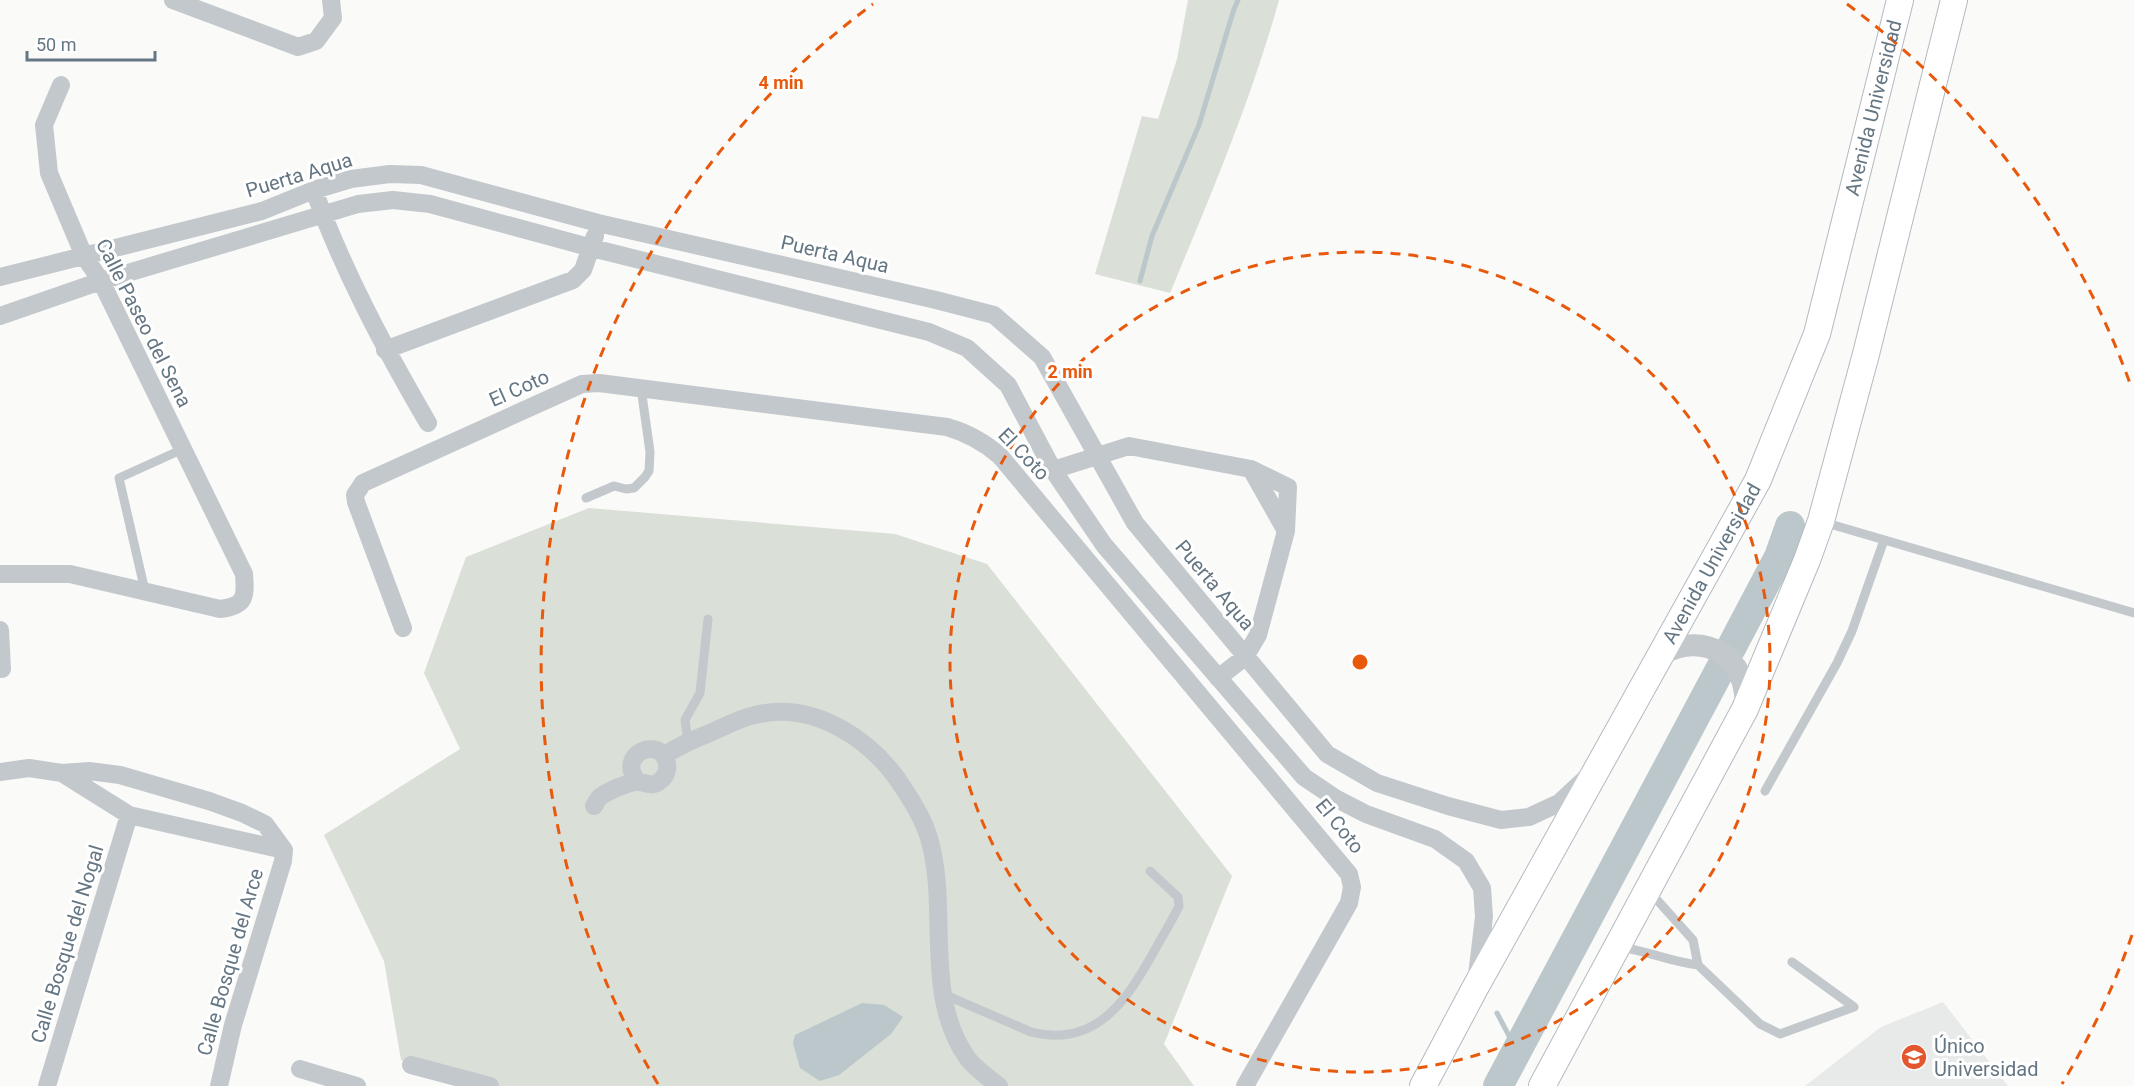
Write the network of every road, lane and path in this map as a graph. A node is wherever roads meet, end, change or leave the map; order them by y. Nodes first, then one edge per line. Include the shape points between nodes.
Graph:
1 (173, 0) edge
2 (332, 0) edge
3 (1900, 0) edge
4 (1954, 0) edge
5 (61, 85) dead end
6 (314, 190) junction
7 (323, 215) junction
8 (598, 223) junction
9 (592, 248) junction
10 (84, 256) junction
11 (0, 277) edge
12 (101, 281) junction
13 (0, 316) edge
14 (385, 350) junction
15 (641, 388) junction
16 (428, 423) dead end
17 (183, 449) junction
18 (1095, 456) junction
19 (1053, 470) junction
20 (586, 498) dead end
21 (1821, 521) junction
22 (1884, 540) junction
23 (0, 574) edge
24 (145, 591) junction
25 (2134, 613) edge
26 (708, 619) dead end
27 (403, 628) dead end
28 (0, 630) edge
29 (1660, 655) junction
30 (1245, 657) junction
31 (2, 669) dead end
32 (1218, 678) junction
33 (1745, 710) junction
34 (688, 742) junction
35 (664, 756) junction
36 (1597, 768) junction
37 (0, 772) edge
38 (62, 773) junction
39 (638, 782) junction
40 (1765, 791) dead end
41 (594, 806) dead end
42 (129, 815) junction
43 (284, 850) junction
44 (1149, 871) dead end
45 (1648, 890) junction
46 (1618, 947) junction
47 (1792, 962) dead end
48 (1698, 965) junction
49 (1475, 988) junction
50 (943, 994) junction
51 (411, 1065) dead end
52 (300, 1069) dead end
53 (47, 1086) edge
54 (219, 1086) edge
55 (357, 1086) edge
56 (490, 1086) edge
57 (999, 1086) edge
58 (1245, 1086) edge
59 (1423, 1086) edge
60 (1542, 1086) edge

1 - 2 street via 298,47 316,41 333,18
3 - 29 main road, Avenida Universidad via 1817,334 1758,480
4 - 21 main road
5 - 10 street, Calle Paseo del Sena via 44,125 49,173
6 - 7 street
6 - 8 street, Puerta Aqua via 351,179 421,175
6 - 10 street, Puerta Aqua via 262,211
7 - 9 street via 358,204 393,200 430,204
7 - 12 street
7 - 14 street
8 - 9 street
8 - 18 street, Puerta Aqua via 994,315 1042,357
9 - 14 street via 583,270 573,280
9 - 19 street via 929,332 967,348 1008,385
10 - 11 street, Puerta Aqua
10 - 12 street, Calle Paseo del Sena
12 - 13 street
12 - 17 street, Calle Paseo del Sena
14 - 16 street
15 - 20 lane via 649,471 634,488 614,486
15 - 27 street, El Coto via 582,384 363,483 355,495 356,502
15 - 58 street, El Coto via 947,427 985,442 1000,456 1349,874 1349,903
17 - 24 lane via 119,478
17 - 24 street, Calle Paseo del Sena via 244,574 245,591 242,602 220,609
18 - 19 street
18 - 30 street, Puerta Aqua via 1135,523
18 - 30 street via 1129,446 1251,469 1288,487 1286,531 1258,635
19 - 32 street via 1104,544
21 - 22 lane
21 - 33 main road
22 - 25 lane
22 - 40 lane via 1852,632
23 - 24 street via 70,574
26 - 34 lane via 700,693 685,720
28 - 31 street
29 - 33 street via 1689,645 1719,651 1742,676 1747,698
29 - 36 main road, Avenida Universidad
30 - 32 street
30 - 36 street, Puerta Aqua via 1327,754 1377,783 1448,806 1501,820 1529,818 1559,803
32 - 49 street via 1304,777 1366,814 1435,839 1466,861 1482,888 1484,917
33 - 45 main road
34 - 35 street
34 - 50 street via 754,715 786,712 819,719 866,744 894,772 929,835 938,873
35 - 39 street via 664,777 652,785
35 - 39 street via 650,749 636,754 631,768
36 - 49 main road, Avenida Universidad
37 - 38 street via 30,768
38 - 42 street
38 - 43 street via 120,775 209,801 265,824
39 - 41 street via 600,797
42 - 43 street
42 - 53 street, Calle Bosque del Nogal
43 - 54 street, Calle Bosque del Arce
44 - 50 lane via 1178,897 1179,906 1133,988 1101,1022 1060,1036 1045,1035
45 - 46 main road
45 - 48 lane via 1693,940
46 - 48 lane
46 - 60 main road
47 - 48 lane via 1854,1007 1780,1034 1760,1024
49 - 59 main road, Avenida Universidad
50 - 57 street via 952,1031 969,1061
51 - 56 street
52 - 55 street

